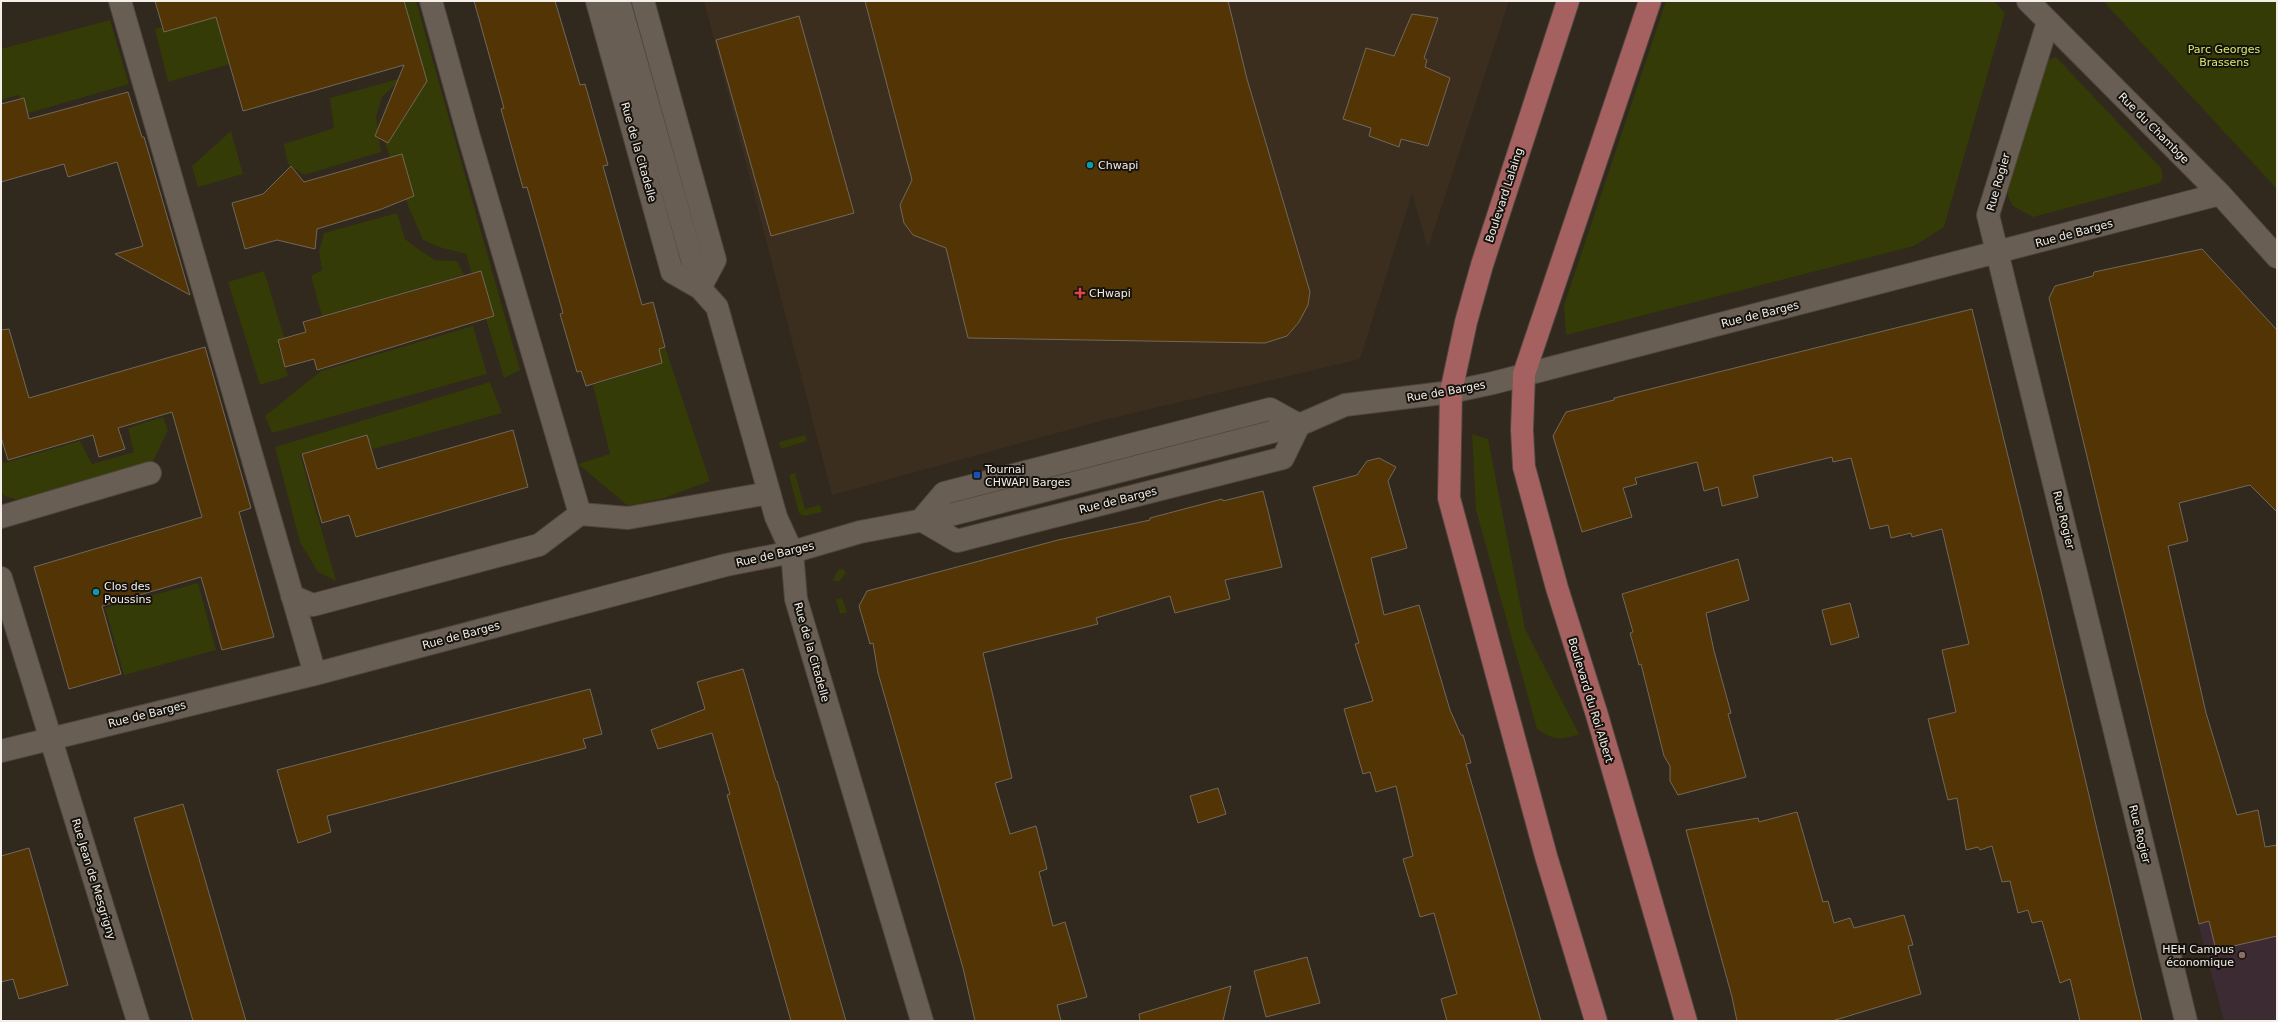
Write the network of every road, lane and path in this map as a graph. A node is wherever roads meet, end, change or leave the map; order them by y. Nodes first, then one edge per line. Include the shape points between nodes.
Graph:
1 (120, 1) edge
2 (431, 1) edge
3 (597, 1) edge
4 (619, 1) edge
5 (642, 1) edge
6 (1568, 1) edge
7 (1650, 1) edge
8 (2028, 1) edge
9 (2048, 22) junction
10 (2220, 194) junction
11 (1999, 253) junction
12 (2277, 257) edge
13 (700, 288) junction
14 (1524, 374) junction
15 (1451, 392) junction
16 (1300, 425) junction
17 (150, 473) dead end
18 (769, 493) junction
19 (580, 514) junction
20 (1, 516) edge
21 (921, 520) junction
22 (792, 552) junction
23 (1, 578) edge
24 (292, 596) junction
25 (315, 674) junction
26 (50, 738) junction
27 (1, 751) edge
28 (138, 1021) edge
29 (922, 1021) edge
30 (1596, 1021) edge
31 (1686, 1021) edge
32 (2186, 1021) edge

1 - 24 street
2 - 19 street
3 - 13 street, Rue de la Citadelle via 672,272
4 - 13 street, Rue de la Citadelle
5 - 13 street via 715,260
6 - 15 main road, Boulevard Lalaing via 1482,265 1466,322
7 - 14 main road
8 - 9 street, Rue du Chambge
9 - 10 street, Rue du Chambge
9 - 11 street, Rue Rogier via 1988,215
10 - 11 street, Rue de Barges
10 - 12 street, Rue du Chambge
11 - 14 street, Rue de Barges
11 - 32 street, Rue Rogier
13 - 18 street, Rue de la Citadelle via 717,307
14 - 15 street, Rue de Barges
14 - 31 main road, Boulevard du Roi Albert via 1524,467 1557,588
15 - 16 street, Rue de Barges via 1344,405
15 - 30 main road via 1449,498 1546,856
16 - 21 street via 1270,409 944,493
16 - 21 street, Rue de Barges via 1283,458 957,541
17 - 20 street
18 - 19 street via 628,518
18 - 22 street, Rue de la Citadelle via 776,517
19 - 24 street via 539,545 313,605
21 - 22 street, Rue de Barges via 860,532
22 - 25 street, Rue de Barges via 726,565
22 - 29 street, Rue de la Citadelle via 796,600
23 - 26 street, Rue Jean de Mesgrigny
24 - 25 street
25 - 26 street, Rue de Barges
26 - 27 street, Rue de Barges
26 - 28 street, Rue Jean de Mesgrigny

